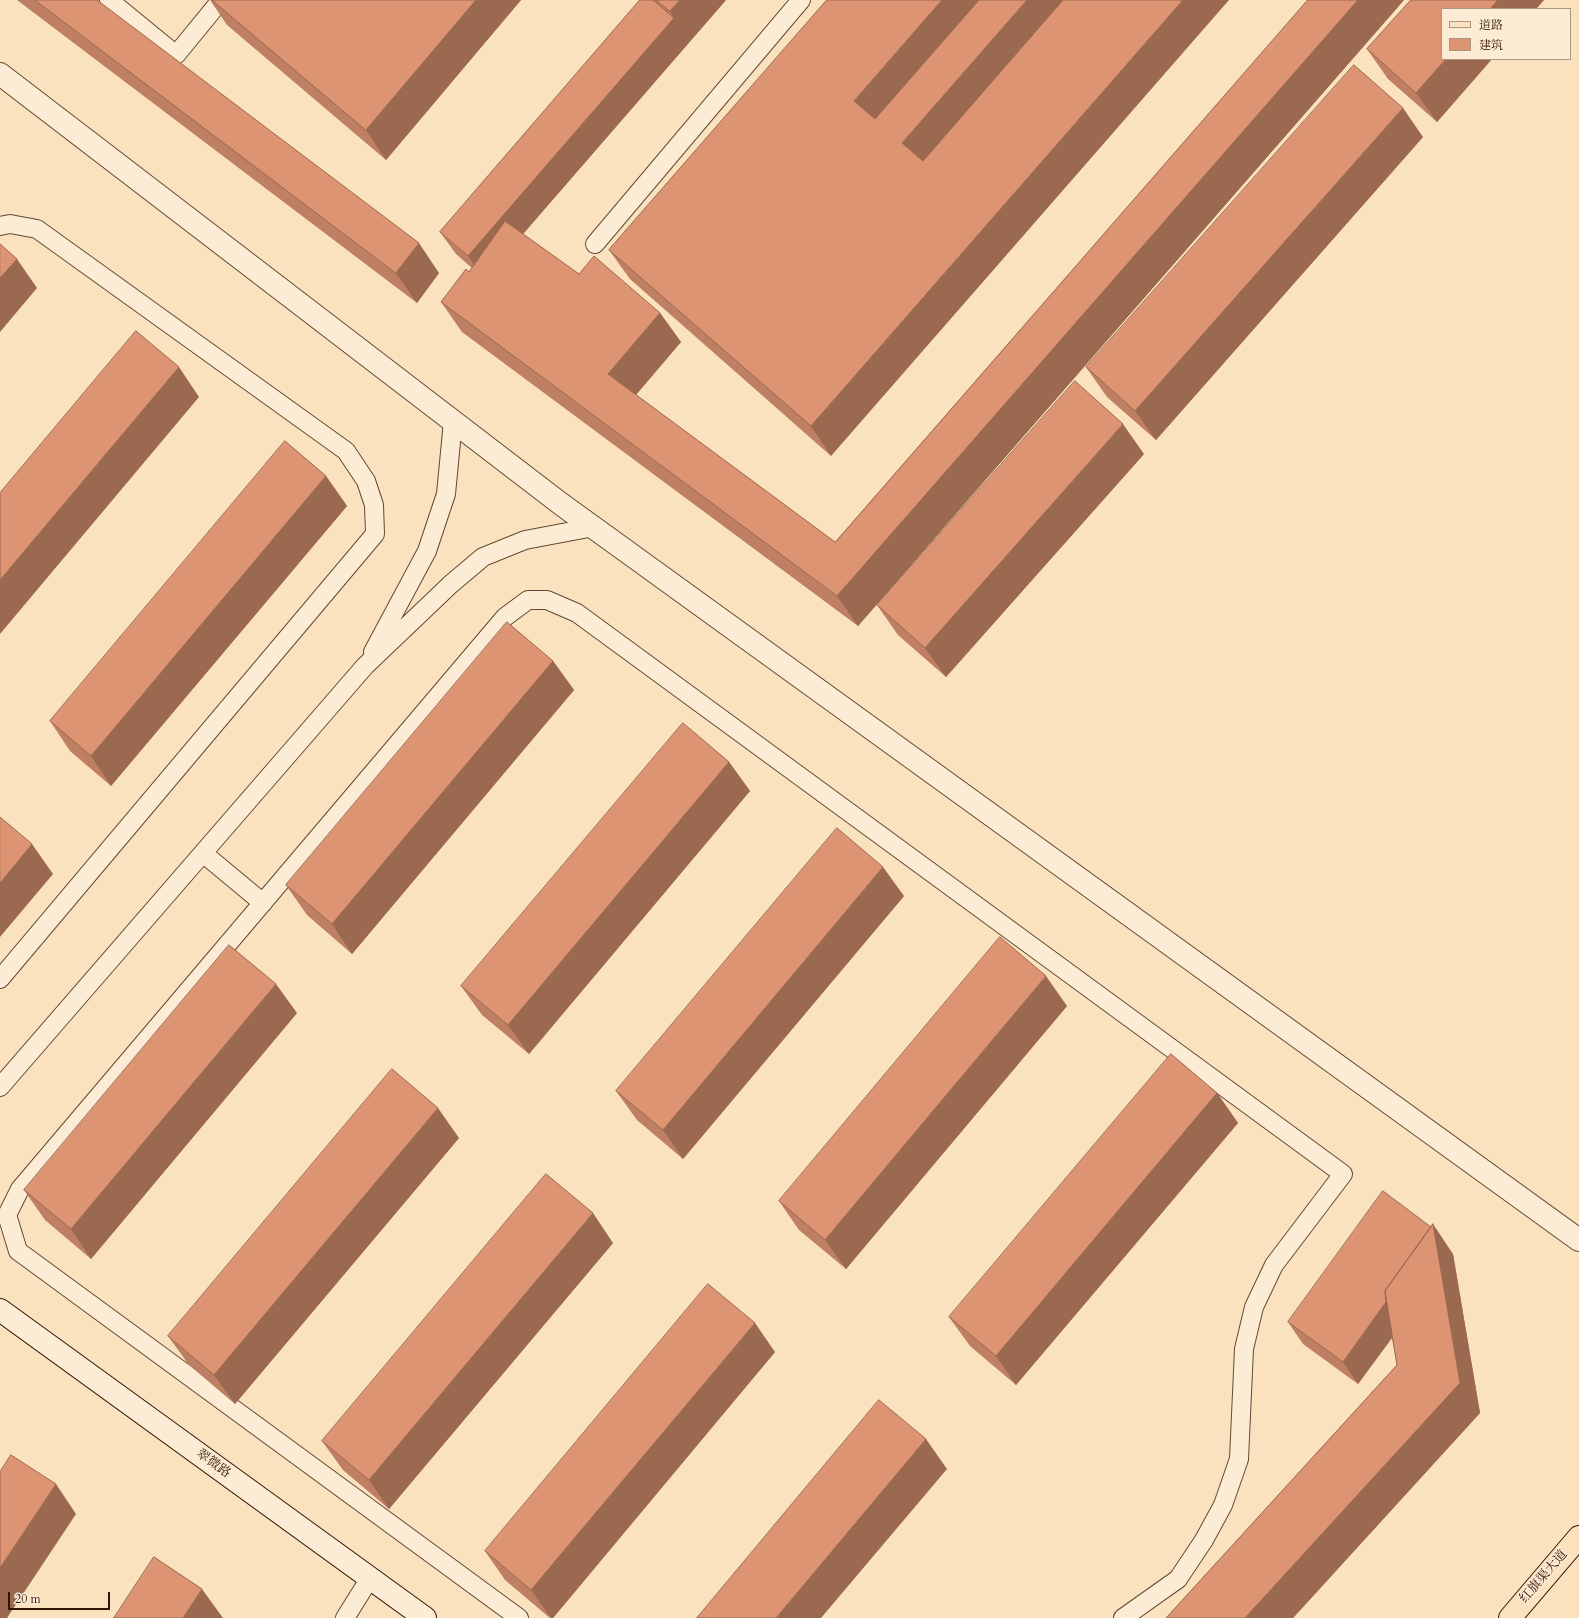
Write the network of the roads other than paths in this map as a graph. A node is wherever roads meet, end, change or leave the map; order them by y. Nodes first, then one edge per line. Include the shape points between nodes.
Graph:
1 (109, 0) edge
2 (221, 0) edge
3 (801, 0) edge
4 (0, 74) edge
5 (0, 226) edge
6 (595, 244) dead end
7 (453, 421) junction
8 (594, 527) junction
9 (365, 666) junction
10 (204, 854) junction
11 (262, 903) junction
12 (0, 979) edge
13 (0, 1087) edge
14 (1579, 1240) edge
15 (0, 1310) edge
16 (1579, 1537) edge
17 (370, 1578) junction
18 (345, 1618) edge
19 (425, 1618) edge
20 (519, 1618) edge
21 (1123, 1618) edge
22 (1510, 1618) edge

1 - 2 lane via 176,55
3 - 6 lane
4 - 7 street
5 - 12 lane via 10,224 37,229 346,451 368,487 374,505 375,534
7 - 8 street
7 - 9 lane via 446,494 427,551
8 - 9 lane via 525,540 483,557
8 - 14 street
9 - 10 lane
10 - 11 lane
10 - 13 lane
11 - 20 lane via 20,1189 7,1215 18,1252
11 - 21 lane via 506,617 528,600 547,600 577,613 1343,1174 1274,1265 1254,1307 1244,1349 1239,1459 1223,1504 1204,1540 1178,1579
15 - 17 street, 翠微路
16 - 22 main road, 红旗渠大道
17 - 18 lane
17 - 19 street, 翠微路

